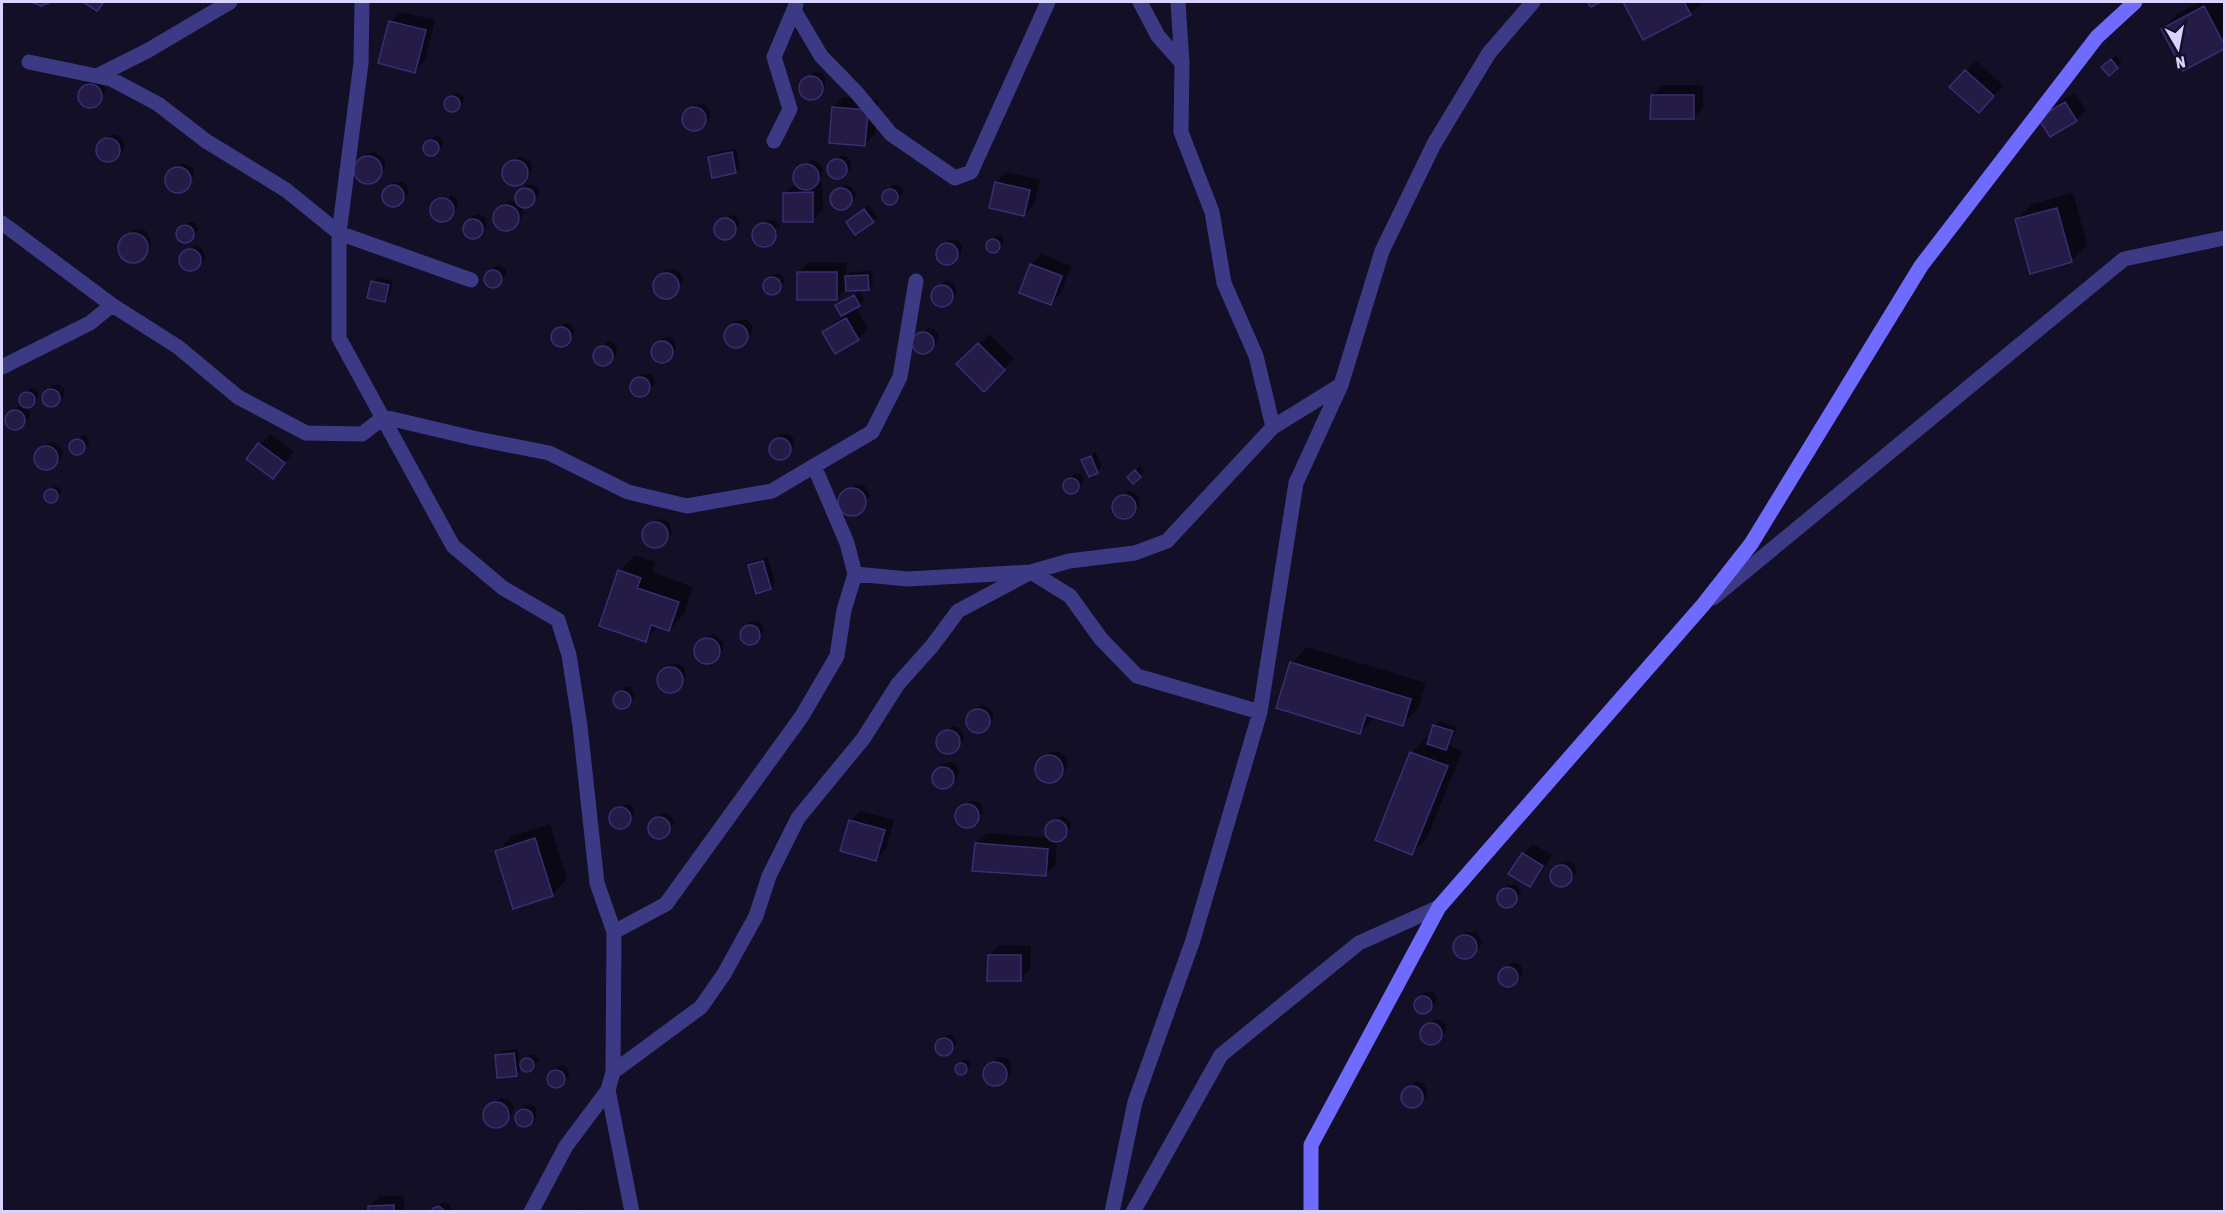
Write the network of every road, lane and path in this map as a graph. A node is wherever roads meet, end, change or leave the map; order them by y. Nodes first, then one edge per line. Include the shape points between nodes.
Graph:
1 (230, 2) edge
2 (362, 2) edge
3 (1048, 2) edge
4 (1140, 2) edge
5 (1178, 2) edge
6 (1533, 2) edge
7 (2135, 2) edge
8 (796, 6) edge
9 (29, 62) dead end
10 (1182, 63) junction
11 (97, 76) junction
12 (774, 141) dead end
13 (2, 223) edge
14 (339, 233) junction
15 (2224, 238) edge
16 (471, 280) dead end
17 (916, 280) dead end
18 (112, 304) junction
19 (2, 368) edge
20 (1341, 385) junction
21 (384, 417) junction
22 (1273, 427) junction
23 (814, 466) junction
24 (1031, 572) junction
25 (855, 574) junction
26 (1703, 605) junction
27 (1260, 712) junction
28 (1439, 907) junction
29 (614, 932) junction
30 (613, 1072) junction
31 (608, 1090) junction
32 (531, 1212) edge
33 (632, 1212) edge
34 (1112, 1212) edge
35 (1133, 1212) edge
36 (1311, 1212) edge

1 - 11 street
2 - 14 street via 361,63
3 - 8 street via 971,172 955,178 891,134 821,56
4 - 10 street via 1158,36
5 - 10 street
6 - 20 street via 1489,53 1434,144 1382,251
7 - 26 street via 2097,37 1921,266 1751,544
8 - 12 street via 774,57 790,110
9 - 11 street
10 - 22 street via 1181,132 1212,212 1224,283 1256,356
11 - 14 street via 111,79 158,104 206,141 286,190
13 - 18 street
14 - 16 street
14 - 21 street via 339,338
15 - 26 street via 2124,259
17 - 23 street via 900,377 872,432
18 - 19 street via 90,323
18 - 21 street via 178,347 238,397 306,433 362,434
20 - 22 street
20 - 27 street via 1296,483
21 - 23 street via 549,453 628,492 687,506 772,491
21 - 29 street via 453,546 503,588 558,620 569,655 597,883
22 - 24 street via 1167,541 1135,553 1078,559
23 - 25 street via 847,543
24 - 25 street via 908,579
24 - 27 street via 1070,596 1101,639 1137,676
24 - 30 street via 958,610 898,684 863,739 798,818 769,876 756,916 701,1006
25 - 29 street via 844,610 837,656 802,716 666,904
26 - 28 street
27 - 34 street via 1193,940 1135,1102
28 - 35 street via 1359,943 1221,1054
28 - 36 street via 1311,1145
29 - 30 street
30 - 31 street
31 - 32 street via 566,1146
31 - 33 street

